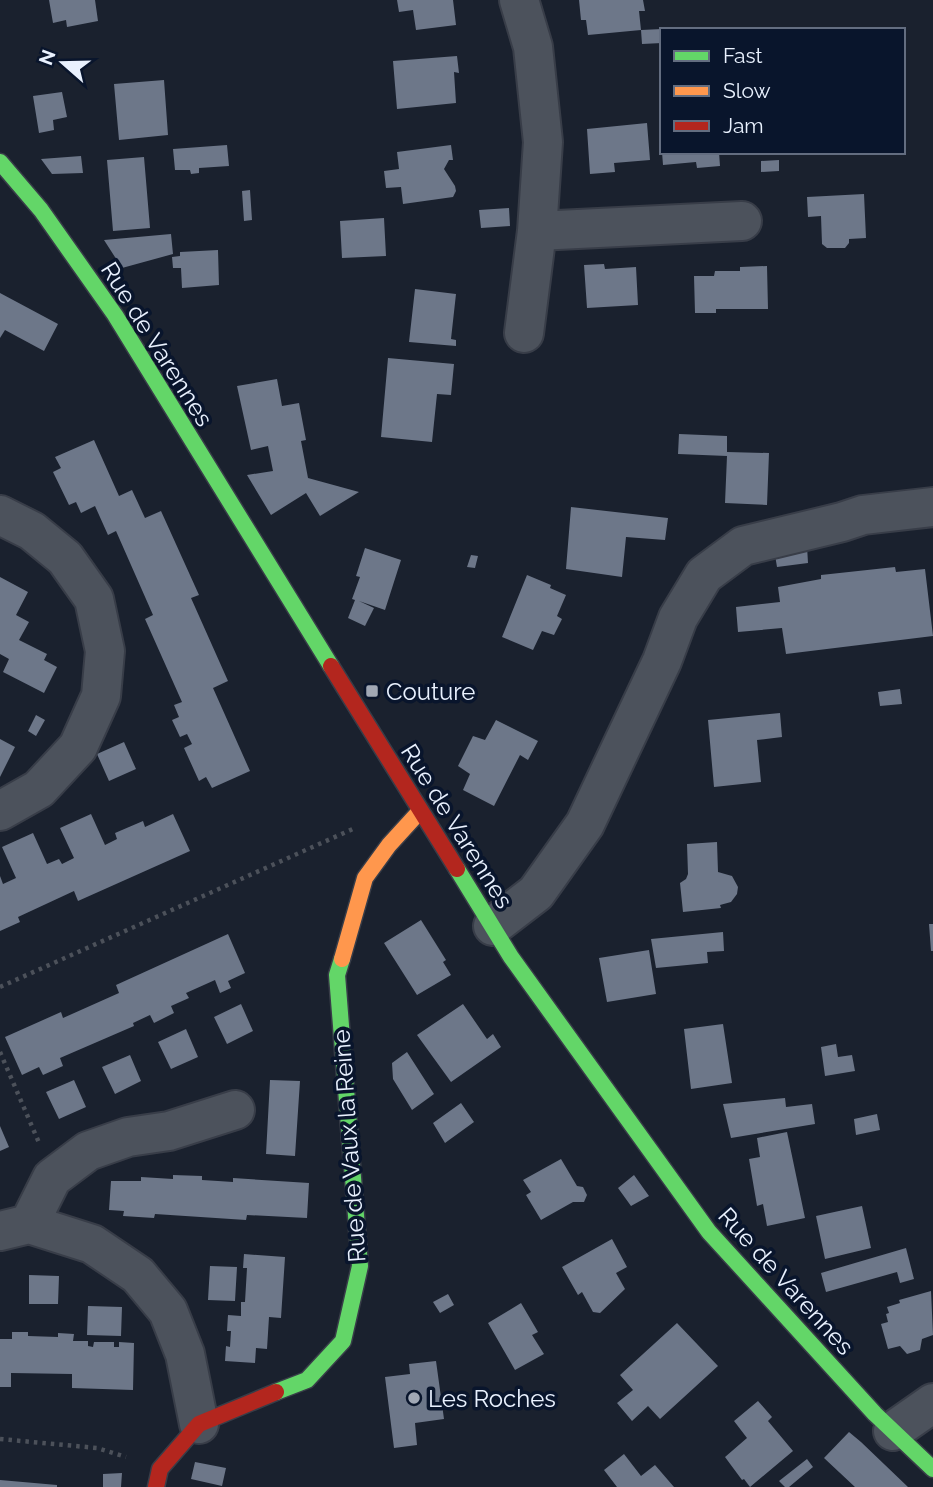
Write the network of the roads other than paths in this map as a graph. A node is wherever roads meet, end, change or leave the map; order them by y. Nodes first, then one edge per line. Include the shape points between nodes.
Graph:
1 (519, 0) edge
2 (0, 162) edge
3 (742, 221) dead end
4 (537, 231) junction
5 (524, 333) dead end
6 (933, 507) edge
7 (0, 515) edge
8 (0, 811) edge
9 (420, 811) junction
10 (492, 926) junction
11 (235, 1110) dead end
12 (15, 1228) edge
13 (933, 1403) edge
14 (199, 1424) junction
15 (893, 1430) junction
16 (933, 1469) edge
17 (156, 1487) edge

1 - 4 street via 533,47 543,142
2 - 9 street, Rue de Varennes via 41,210 115,315
3 - 4 street
4 - 5 street
6 - 10 street via 863,515 743,546 704,575 678,618 585,824 536,893
7 - 8 street via 32,531 65,558 94,599 105,651 101,696 78,747 39,789
9 - 10 street, Rue de Varennes
9 - 14 street, Rue de Vaux la Reine via 365,878 337,975 360,1266 343,1340 307,1380
10 - 15 street, Rue de Varennes via 709,1232
11 - 12 street via 169,1131 128,1136 88,1151 52,1178
12 - 14 street via 92,1244 138,1275 168,1311 185,1354
13 - 15 street
14 - 17 street, Rue de Vaux la Reine via 160,1469
15 - 16 street, Rue de Varennes

